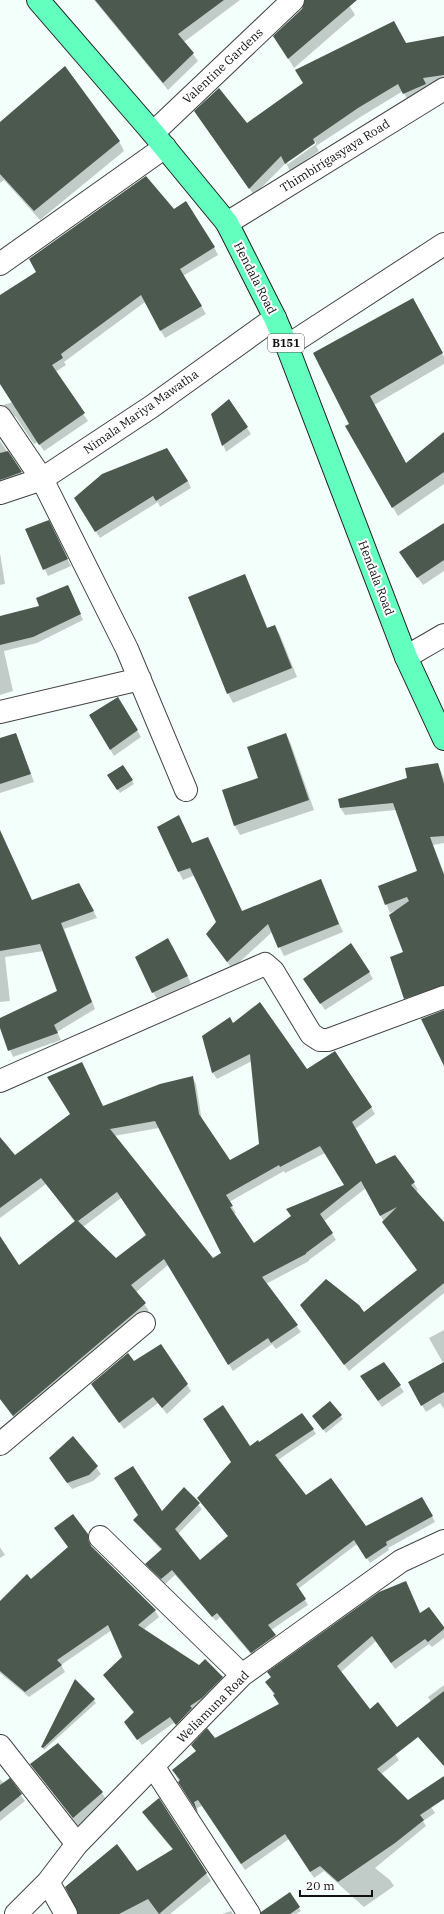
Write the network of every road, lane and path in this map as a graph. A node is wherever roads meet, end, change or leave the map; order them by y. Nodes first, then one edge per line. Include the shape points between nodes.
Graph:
1 (38, 0) edge
2 (292, 0) edge
3 (444, 89) edge
4 (159, 140) junction
5 (227, 223) junction
6 (444, 244) edge
7 (0, 264) edge
8 (275, 318) junction
9 (287, 346) junction
10 (0, 417) edge
11 (42, 480) junction
12 (0, 492) edge
13 (444, 635) edge
14 (406, 657) junction
15 (140, 679) junction
16 (0, 712) edge
17 (444, 739) edge
18 (186, 790) dead end
19 (444, 997) edge
20 (0, 1081) edge
21 (144, 1322) dead end
22 (0, 1444) edge
23 (100, 1537) dead end
24 (444, 1541) edge
25 (242, 1675) junction
26 (0, 1746) edge
27 (153, 1766) junction
28 (77, 1844) junction
29 (48, 1882) junction
30 (16, 1914) edge
31 (66, 1914) edge
32 (249, 1914) edge

1 - 4 main road, Hendala Road / B151
2 - 4 street, Valentine Gardens
3 - 5 street, Thimbirigasyaya Road
4 - 5 main road, Hendala Road / B151
4 - 7 street, Valentine Gardens
5 - 8 main road, Hendala Road / B151
6 - 9 street
8 - 9 main road, Hendala Road / B151
8 - 11 street, Nimala Mariya Mawatha via 151,407
9 - 14 main road, Hendala Road / B151
10 - 11 street
11 - 12 street, Nimala Mariya Mawatha
11 - 15 street
13 - 14 street
14 - 17 main road, Hendala Road / B151
15 - 16 street
15 - 18 street
19 - 20 street via 328,1040 320,1040 311,1034 273,970 266,964
21 - 22 street
23 - 25 street
24 - 25 street, Weliamuna Road via 401,1561
25 - 27 street, Weliamuna Road
26 - 28 street
27 - 28 street, Weliamuna Road
27 - 32 street
28 - 29 street, Weliamuna Road
29 - 30 street, Weliamuna Road
29 - 31 street

